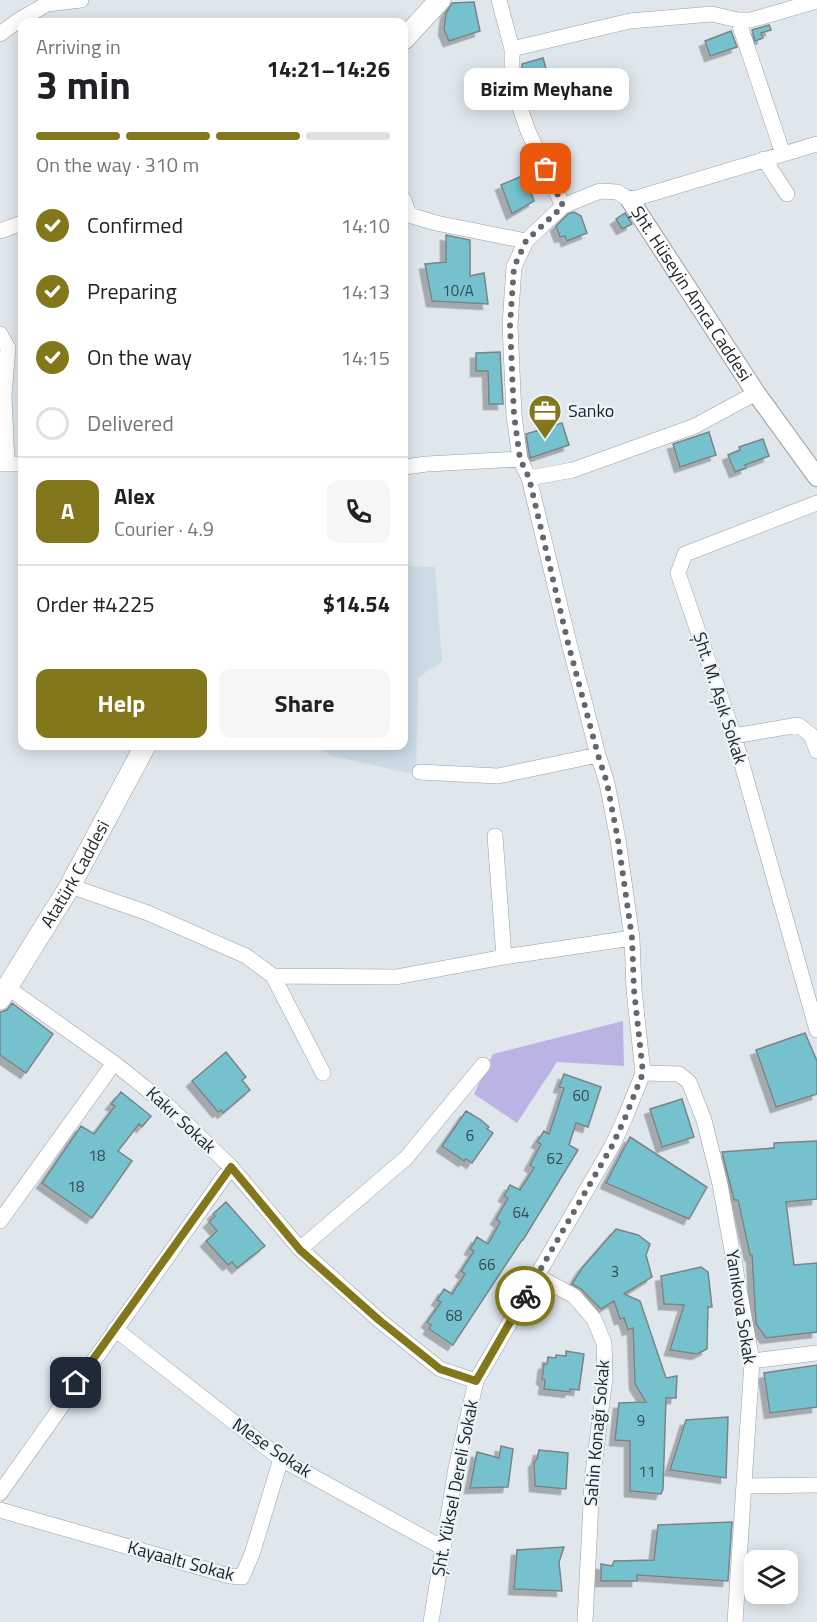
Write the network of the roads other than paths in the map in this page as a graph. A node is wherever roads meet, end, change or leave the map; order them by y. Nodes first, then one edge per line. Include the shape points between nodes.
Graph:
1 (81, 0) edge
2 (440, 0) edge
3 (499, 0) edge
4 (817, 1) edge
5 (22, 18) edge
6 (738, 20) junction
7 (18, 21) edge
8 (0, 34) edge
9 (408, 35) edge
10 (512, 49) junction
11 (817, 144) edge
12 (783, 154) junction
13 (764, 159) junction
14 (788, 194) dead end
15 (630, 200) junction
16 (563, 206) junction
17 (408, 212) edge
18 (18, 224) edge
19 (0, 231) edge
20 (526, 241) junction
21 (0, 334) edge
22 (756, 393) junction
23 (520, 459) junction
24 (10, 464) edge
25 (408, 466) edge
26 (817, 477) edge
27 (529, 478) junction
28 (817, 503) edge
29 (734, 736) junction
30 (143, 750) edge
31 (817, 751) edge
32 (598, 755) junction
33 (420, 772) dead end
34 (495, 836) dead end
35 (70, 886) junction
36 (632, 938) junction
37 (504, 957) junction
38 (273, 976) junction
39 (810, 977) edge
40 (4, 993) edge
41 (817, 1030) edge
42 (114, 1063) junction
43 (483, 1065) dead end
44 (324, 1073) dead end
45 (643, 1073) junction
46 (231, 1167) junction
47 (0, 1221) edge
48 (300, 1250) junction
49 (537, 1275) junction
50 (115, 1329) junction
51 (817, 1353) edge
52 (752, 1361) junction
53 (476, 1381) junction
54 (281, 1459) junction
55 (817, 1485) edge
56 (744, 1486) junction
57 (0, 1493) edge
58 (0, 1510) edge
59 (442, 1548) junction
60 (431, 1622) edge
61 (585, 1622) edge
62 (735, 1622) edge

1 - 5 street via 47,4
2 - 9 main road
3 - 10 street
4 - 6 street via 751,20
6 - 10 street via 712,14 630,21
6 - 12 street
7 - 8 street
10 - 16 street via 512,85 528,131
11 - 12 street
12 - 13 street
13 - 14 street
13 - 15 street
15 - 16 street, Şht. Hüseyin Amca Caddesi via 617,192 600,192
15 - 22 street, Şht. Hüseyin Amca Caddesi
16 - 20 street, Şht. Yüksel Dereli Sokak
17 - 20 street via 436,223
18 - 19 street
20 - 23 street, Şht. Yüksel Dereli Sokak via 514,267 510,325
21 - 24 street via 8,348 4,396
22 - 26 street, Şht. Hüseyin Amca Caddesi
22 - 27 street via 695,426 573,470
23 - 25 street
23 - 27 street, Şht. Yüksel Dereli Sokak
27 - 32 street, Şht. Yüksel Dereli Sokak
28 - 29 street, Şht. M. Aşık Sokak via 685,554 678,573
29 - 31 street via 798,725 811,735
29 - 39 street, Şht. M. Aşık Sokak
30 - 35 main road, Atatürk Caddesi
32 - 33 street via 498,776
32 - 36 street, Şht. Yüksel Dereli Sokak via 618,840
34 - 37 street
35 - 38 street via 148,913 246,956
35 - 40 main road, Atatürk Caddesi
36 - 37 street
36 - 45 street, Şht. Yüksel Dereli Sokak
37 - 38 street via 396,977
38 - 44 street
39 - 41 street, Şht. M. Aşık Sokak
40 - 42 street, Kakır Sokak
42 - 46 street, Kakır Sokak via 168,1106
42 - 47 street
43 - 48 street via 406,1158
45 - 49 street, Şht. Yüksel Dereli Sokak via 612,1146
45 - 52 street, Yanıkova Sokak via 679,1074 689,1082 704,1120 720,1184
46 - 48 street, Kakır Sokak
46 - 50 street
48 - 53 street, Kakır Sokak via 440,1369
49 - 53 street, Şht. Yüksel Dereli Sokak
49 - 61 street, Sahin Konağı Sokak via 574,1296 594,1319 604,1343 605,1378 592,1482
50 - 54 street, Mese Sokak
50 - 57 street
51 - 52 street
52 - 56 street, Yanıkova Sokak
53 - 59 street, Şht. Yüksel Dereli Sokak
54 - 58 street, Kayaaltı Sokak via 242,1577
54 - 59 street, Mese Sokak
55 - 56 street
56 - 62 street, Yanıkova Sokak
59 - 60 street, Şht. Yüksel Dereli Sokak

